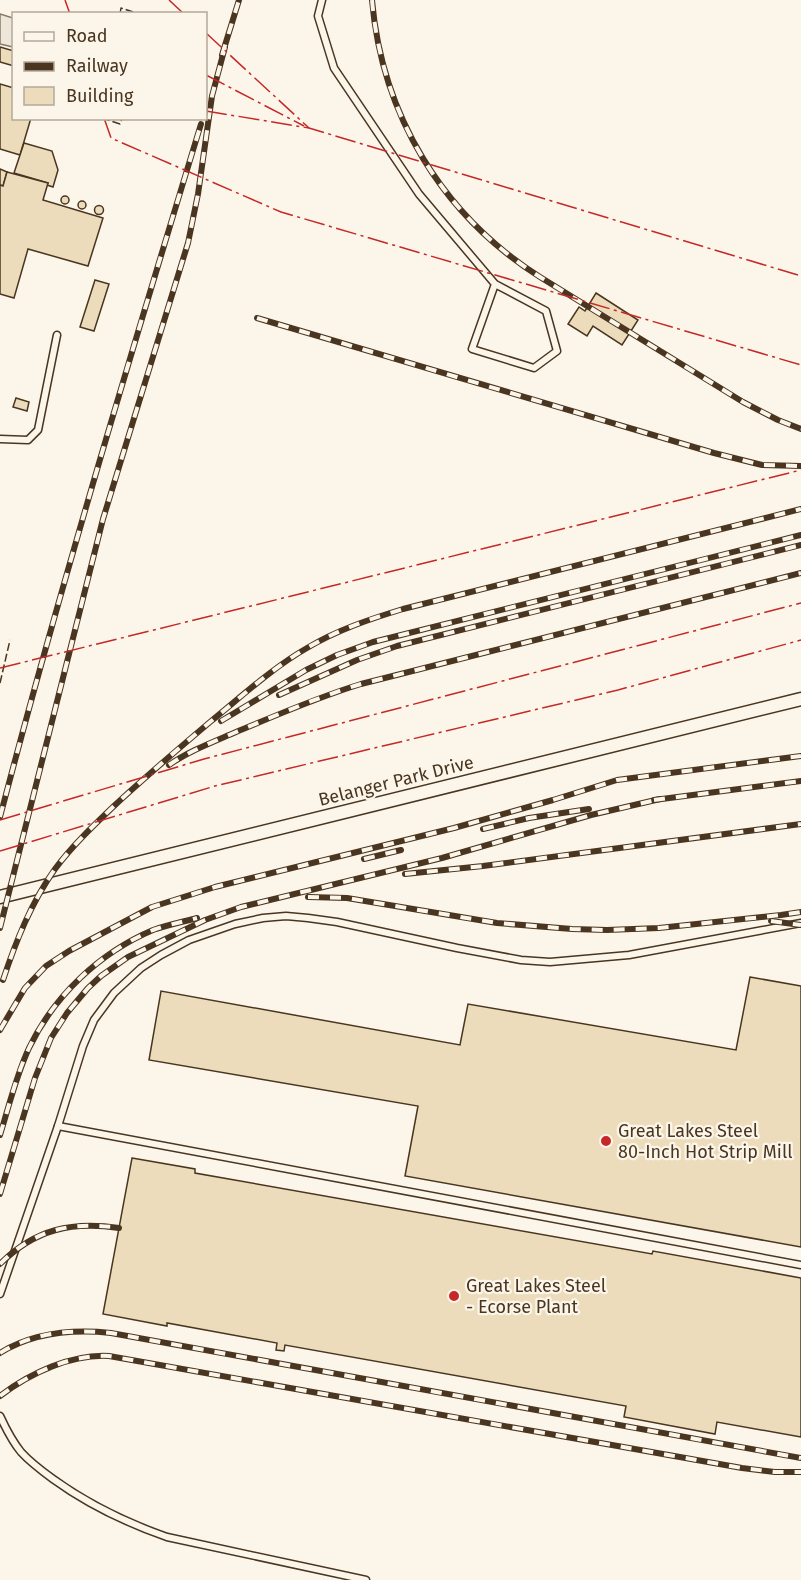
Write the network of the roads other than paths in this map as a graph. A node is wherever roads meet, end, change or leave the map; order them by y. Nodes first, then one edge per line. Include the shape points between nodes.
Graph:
1 (322, 0) edge
2 (495, 284) junction
3 (57, 335) dead end
4 (0, 439) edge
5 (801, 699) edge
6 (0, 897) edge
7 (801, 923) edge
8 (58, 1126) junction
9 (801, 1265) edge
10 (0, 1294) edge
11 (0, 1416) edge
12 (366, 1580) edge

1 - 2 lane via 318,16 334,68 419,194
2 - 2 lane via 546,311 557,351 534,368 472,349
3 - 4 lane via 38,430 28,440
5 - 6 street, Belanger Park Drive
7 - 8 lane via 629,955 550,962 521,960 308,918 286,916 235,924 189,940 161,955 114,993 94,1020 83,1046
8 - 9 lane
8 - 10 lane
11 - 12 lane via 19,1449 34,1464 92,1505 138,1527 167,1537

